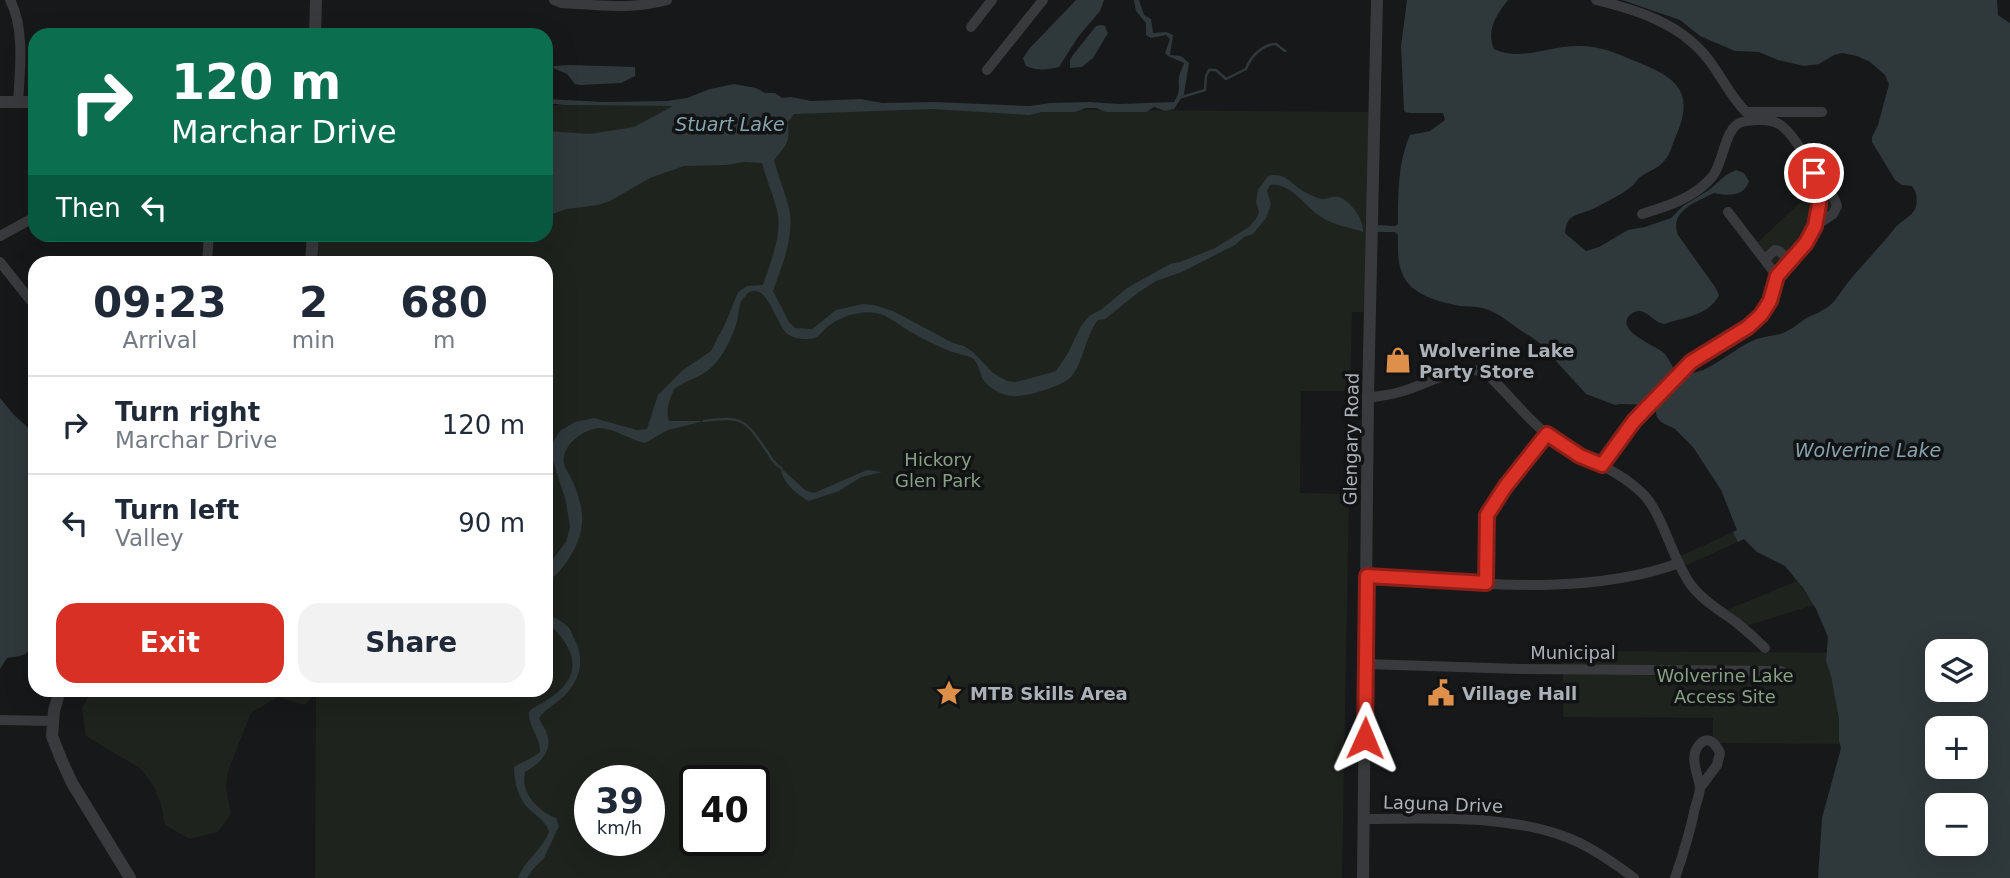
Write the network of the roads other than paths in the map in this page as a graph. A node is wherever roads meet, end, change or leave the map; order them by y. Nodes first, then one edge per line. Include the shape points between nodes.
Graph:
1 (10, 0) edge
2 (316, 0) edge
3 (554, 0) edge
4 (667, 0) edge
5 (992, 0) edge
6 (1043, 0) edge
7 (1377, 0) edge
8 (1596, 0) edge
9 (971, 27) dead end
10 (315, 28) edge
11 (987, 70) dead end
12 (0, 102) edge
13 (18, 102) junction
14 (28, 102) edge
15 (1822, 112) dead end
16 (1761, 116) junction
17 (1820, 188) junction
18 (1728, 212) dead end
19 (1642, 214) dead end
20 (28, 221) edge
21 (1815, 226) junction
22 (0, 236) edge
23 (1765, 259) junction
24 (1791, 261) junction
25 (0, 262) edge
26 (1777, 276) junction
27 (28, 297) edge
28 (1368, 398) junction
29 (1547, 434) junction
30 (1602, 465) junction
31 (1679, 563) junction
32 (1367, 576) junction
33 (1486, 583) junction
34 (1765, 648) dead end
35 (1366, 664) junction
36 (1781, 671) dead end
37 (58, 697) edge
38 (0, 720) edge
39 (53, 721) junction
40 (1700, 788) dead end
41 (1364, 819) junction
42 (130, 878) edge
43 (1363, 878) edge
44 (1634, 878) edge
45 (1675, 878) edge

1 - 13 street via 18,22
2 - 10 street
3 - 4 street via 630,6
5 - 9 street
6 - 11 street
7 - 28 street, Glengary Road
8 - 16 street via 1642,12 1683,35 1707,58 1746,112
12 - 13 street
13 - 14 street
15 - 16 street
16 - 17 street via 1788,133
16 - 19 street via 1733,127 1713,176 1699,188 1684,199
17 - 21 street
17 - 21 street via 1830,192 1837,206
18 - 23 street
20 - 22 street
21 - 24 street
23 - 24 street via 1775,250
23 - 26 street
24 - 26 street
25 - 27 street
26 - 30 street via 1761,315 1679,374 1634,421
28 - 29 street via 1473,369 1489,376
28 - 32 street, Glengary Road
29 - 30 street
29 - 33 street via 1487,515
30 - 31 street via 1647,498
31 - 33 street via 1643,575 1597,582
31 - 34 street via 1700,595
32 - 33 street
32 - 35 street, Glengary Road
35 - 36 street, Municipal
35 - 41 street, Glengary Road
37 - 39 street
38 - 39 street
39 - 42 street via 52,736 72,783
40 - 45 street
41 - 43 street, Glengary Road
41 - 44 street, Laguna Drive via 1503,822 1579,842

